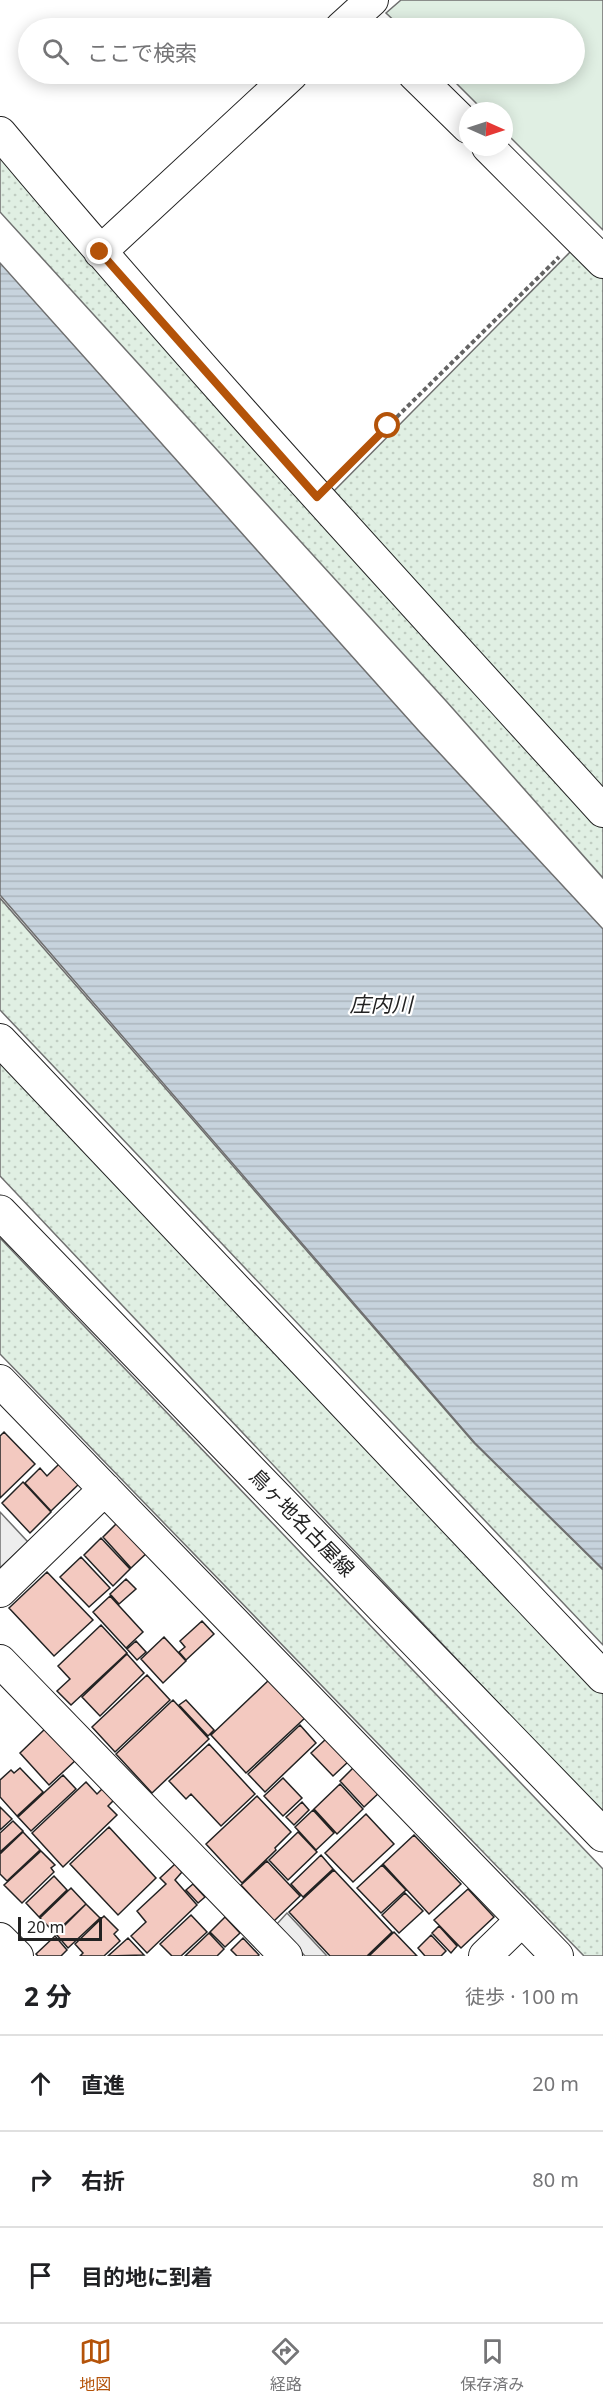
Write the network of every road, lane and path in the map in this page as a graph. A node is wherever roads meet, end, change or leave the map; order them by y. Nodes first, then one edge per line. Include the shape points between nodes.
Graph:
1 (281, 84) edge
2 (424, 84) edge
3 (459, 118) edge
4 (0, 133) edge
5 (497, 156) edge
6 (578, 237) junction
7 (100, 252) junction
8 (603, 262) edge
9 (317, 497) junction
10 (603, 811) edge
11 (0, 1040) edge
12 (0, 1212) edge
13 (0, 1381) edge
14 (105, 1489) junction
15 (0, 1591) edge
16 (0, 1661) edge
17 (603, 1677) edge
18 (603, 1834) edge
19 (522, 1920) junction
20 (0, 1939) edge
21 (16, 1956) edge
22 (286, 1956) edge
23 (485, 1956) edge
24 (557, 1956) edge

1 - 7 street
2 - 3 street
4 - 7 street
5 - 6 street
6 - 8 street
6 - 9 path
7 - 9 street
9 - 10 street
11 - 17 street
12 - 18 main road, 鳥ヶ地名古屋線
13 - 14 street
14 - 15 street
14 - 19 street
16 - 22 street
19 - 23 street
19 - 24 street
20 - 21 street

